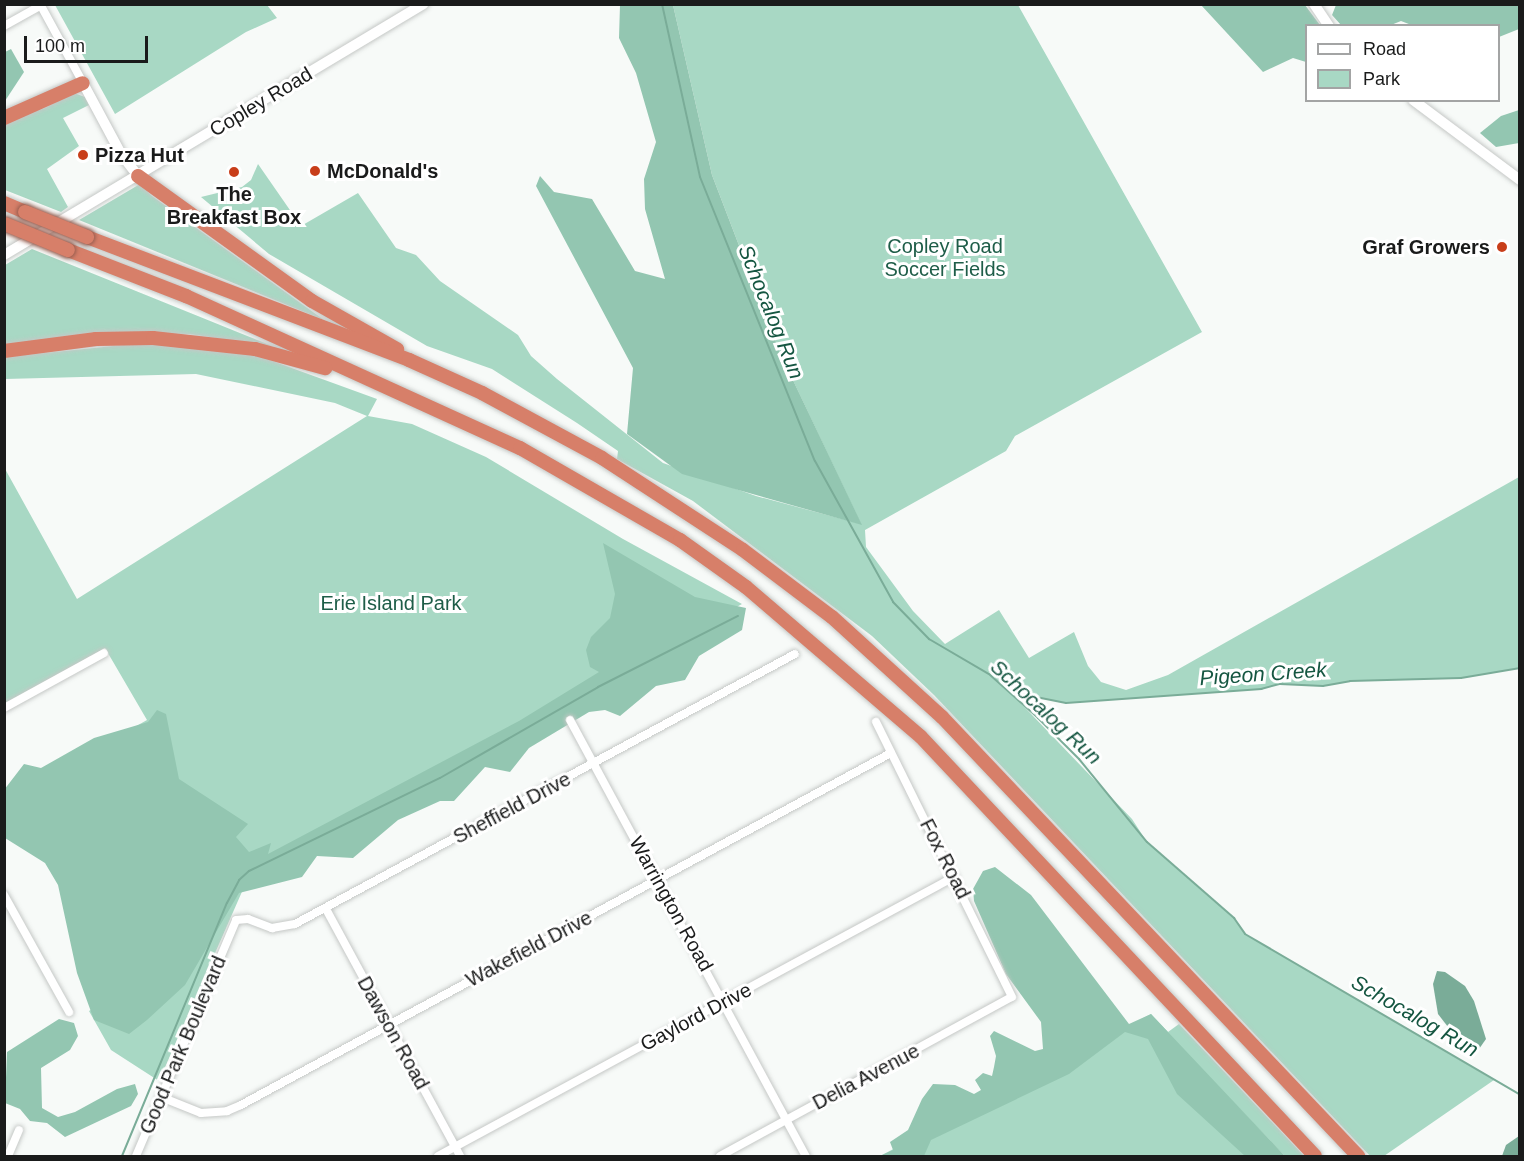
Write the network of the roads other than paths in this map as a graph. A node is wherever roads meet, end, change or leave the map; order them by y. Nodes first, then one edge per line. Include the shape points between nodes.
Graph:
1 (424, 4) edge
2 (1314, 4) edge
3 (40, 5) edge
4 (1328, 24) edge
5 (4, 26) edge
6 (83, 83) junction
7 (1416, 102) edge
8 (4, 117) edge
9 (138, 176) junction
10 (1520, 180) edge
11 (4, 203) edge
12 (5, 224) edge
13 (4, 255) edge
14 (4, 351) edge
15 (446, 376) junction
16 (457, 420) junction
17 (104, 653) dead end
18 (795, 654) dead end
19 (4, 708) edge
20 (570, 720) dead end
21 (876, 722) dead end
22 (891, 753) junction
23 (594, 764) junction
24 (954, 877) junction
25 (657, 880) junction
26 (4, 895) edge
27 (326, 909) junction
28 (229, 934) joint
29 (1012, 997) joint
30 (724, 1002) junction
31 (69, 1012) dead end
32 (388, 1025) junction
33 (161, 1097) junction
34 (788, 1120) junction
35 (20, 1130) dead end
36 (455, 1147) junction
37 (8, 1156) edge
38 (136, 1156) edge
39 (438, 1156) edge
40 (460, 1156) edge
41 (720, 1156) edge
42 (806, 1156) edge
43 (1316, 1156) edge
44 (1358, 1156) edge

1 - 9 main road, Copley Road
2 - 4 main road
3 - 5 street
3 - 6 street
6 - 8 highway
6 - 9 main road via 120,154
7 - 10 main road
9 - 13 main road, Copley Road
9 - 15 highway via 312,301
11 - 15 highway, bridge
12 - 16 highway, bridge via 196,300
14 - 16 highway via 117,338 214,342 314,363
15 - 44 highway via 635,478 743,550 832,617 980,756
16 - 43 highway via 520,448 680,540 746,587 833,659 928,744
17 - 19 street
18 - 23 street, Sheffield Drive
20 - 23 street, Warrington Road
21 - 22 street, Fox Road
22 - 24 street, Fox Road
22 - 25 street, Wakefield Drive
23 - 25 street, Warrington Road
23 - 27 street, Sheffield Drive
24 - 29 street, Fox Road
24 - 30 street, Gaylord Drive
25 - 30 street, Warrington Road
25 - 32 street, Wakefield Drive
26 - 31 street
27 - 28 street, Sheffield Drive via 283,927 272,928 241,918
27 - 32 street, Dawson Road
28 - 33 street, Good Park Boulevard
29 - 34 street, Delia Avenue
30 - 34 street, Warrington Road
30 - 36 street, Gaylord Drive
32 - 33 street, Wakefield Drive via 227,1111 201,1113
32 - 36 street, Dawson Road
33 - 38 street, Good Park Boulevard
34 - 41 street, Delia Avenue
34 - 42 street, Warrington Road
35 - 37 street
36 - 39 street, Gaylord Drive
36 - 40 street, Dawson Road

